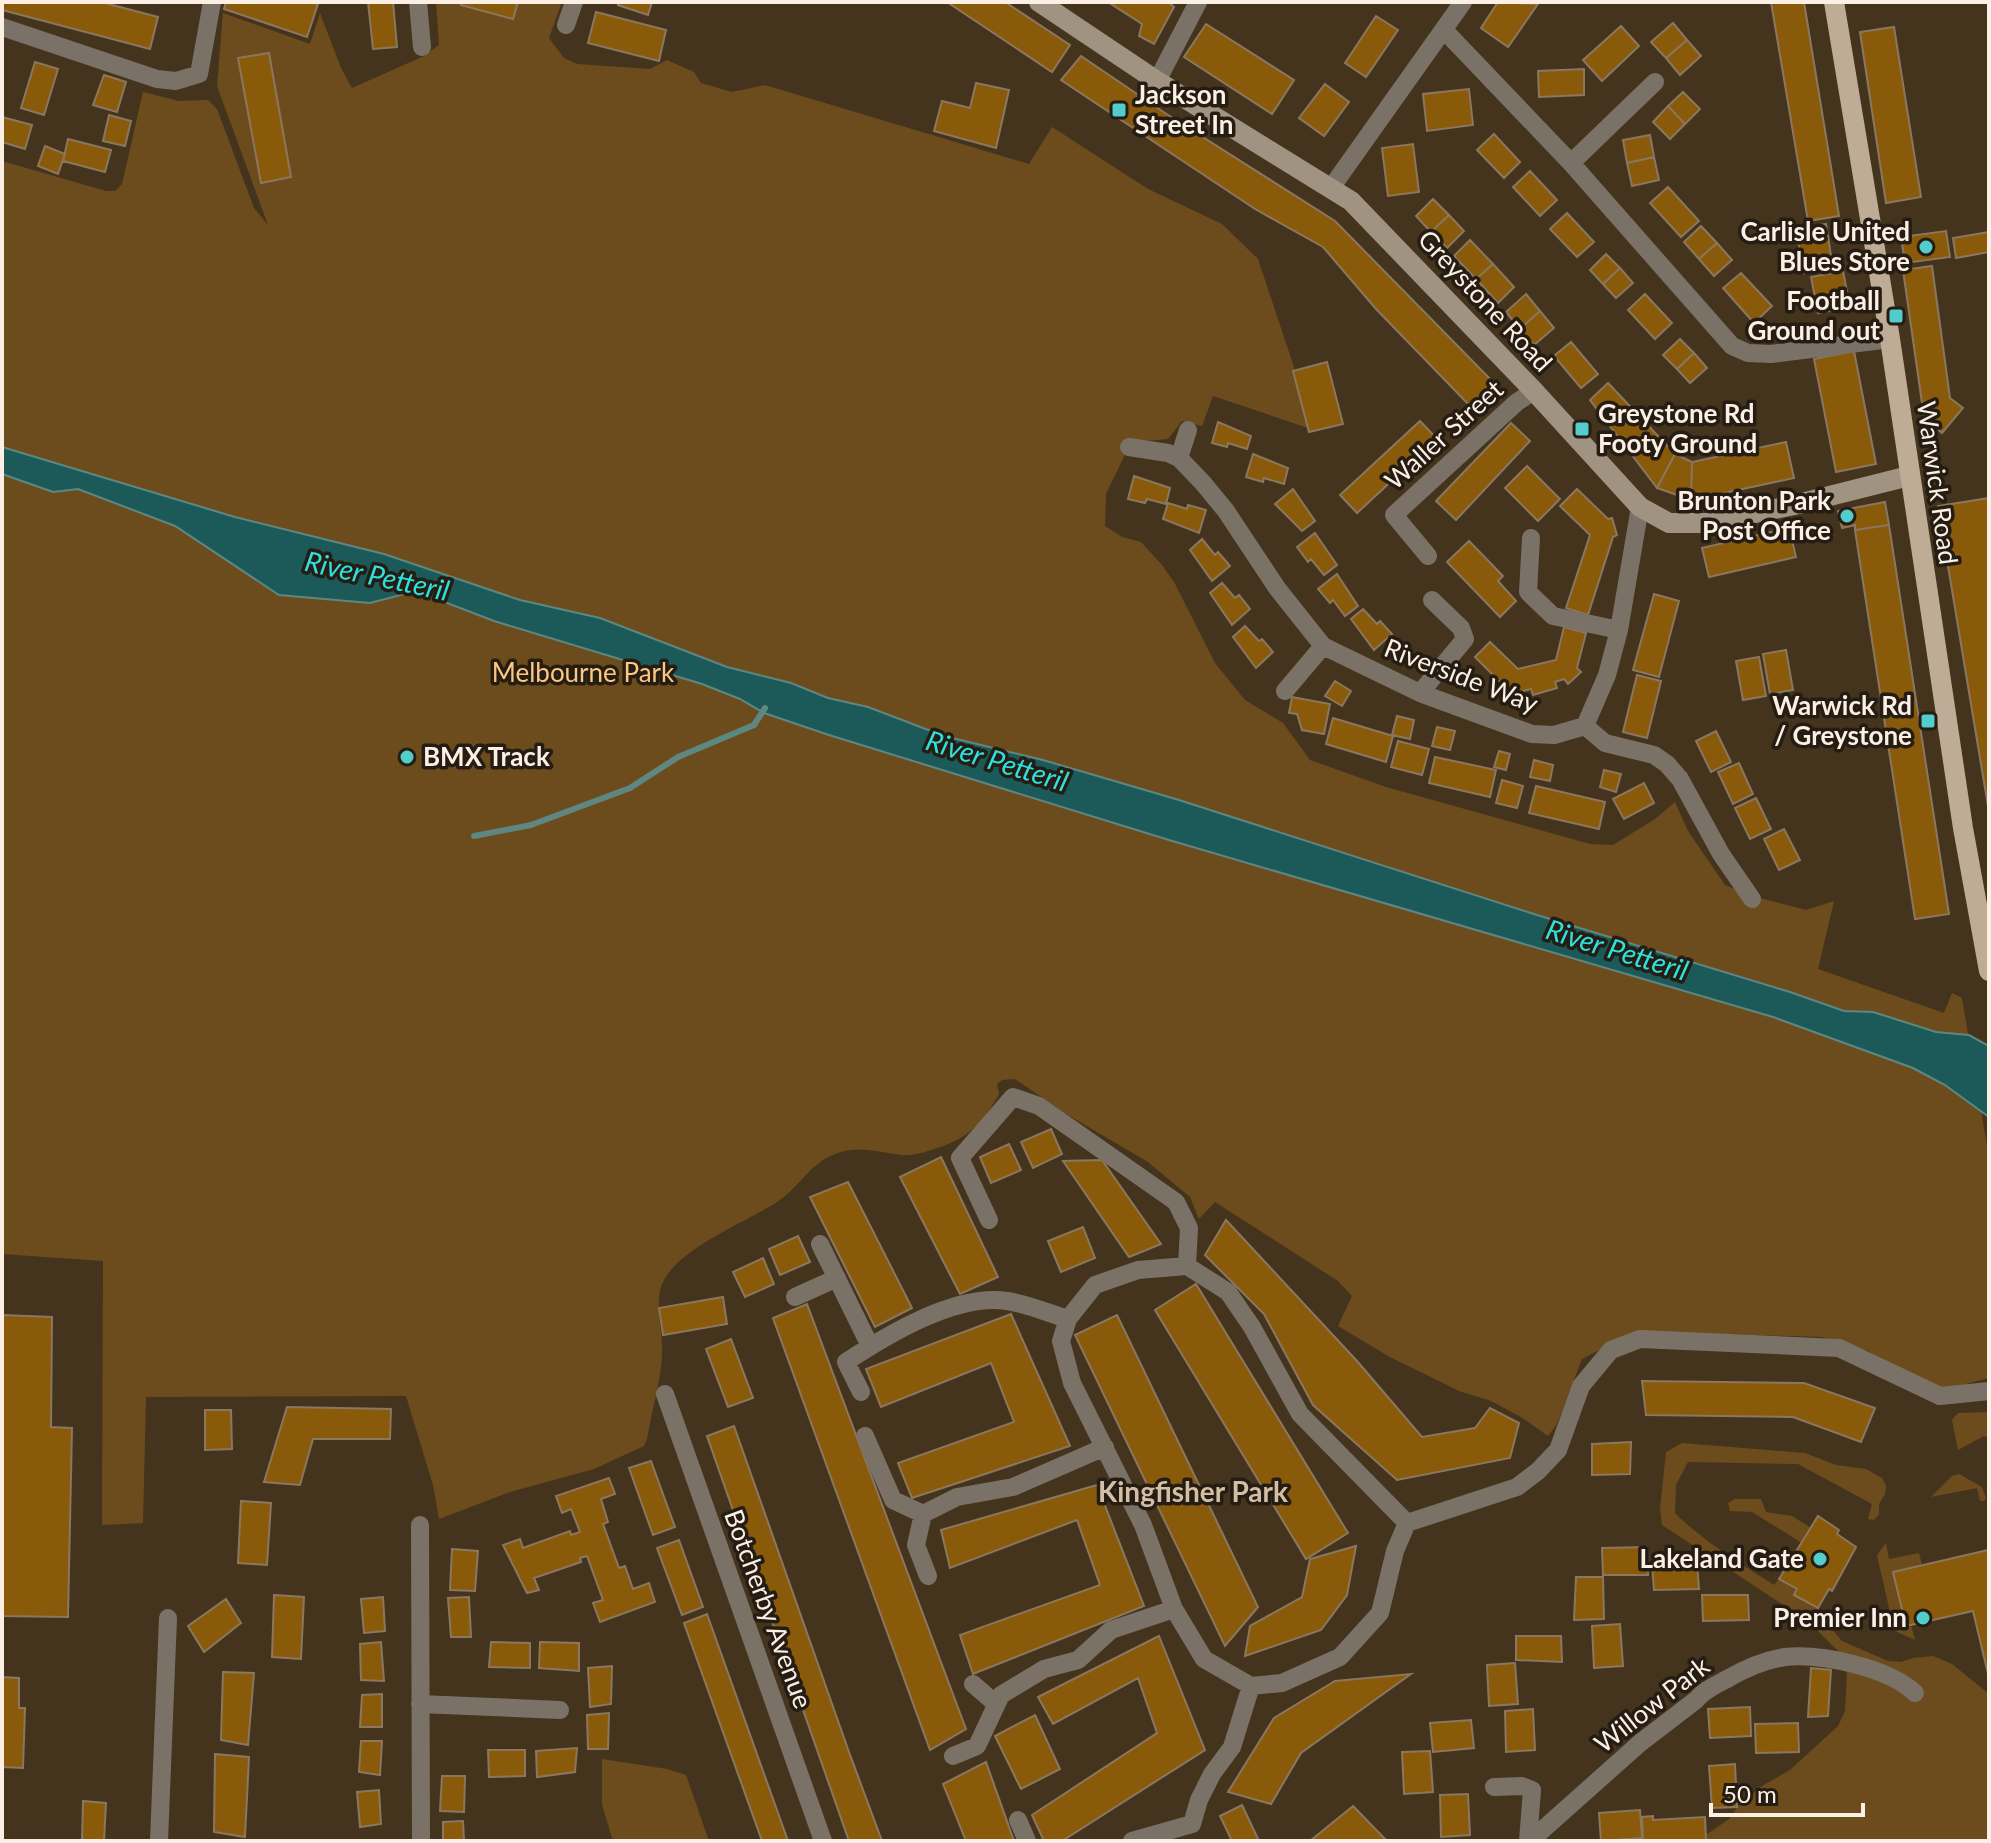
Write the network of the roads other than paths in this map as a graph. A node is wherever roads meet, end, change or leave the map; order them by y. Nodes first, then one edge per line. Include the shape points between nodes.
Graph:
1 (212, 2) edge
2 (418, 2) edge
3 (574, 2) edge
4 (1039, 2) edge
5 (1198, 2) edge
6 (1463, 2) edge
7 (1834, 2) edge
8 (566, 25) dead end
9 (2, 27) edge
10 (1444, 30) junction
11 (422, 47) dead end
12 (1157, 81) junction
13 (1655, 82) dead end
14 (1571, 163) junction
15 (1331, 188) junction
16 (1890, 339) junction
17 (1534, 391) junction
18 (1188, 430) dead end
19 (1129, 447) dead end
20 (1179, 458) junction
21 (1909, 476) junction
22 (1640, 507) junction
23 (1531, 538) dead end
24 (1428, 556) dead end
25 (1432, 600) dead end
26 (1619, 630) junction
27 (1323, 646) junction
28 (1285, 691) dead end
29 (1420, 693) junction
30 (1585, 726) junction
31 (1752, 899) dead end
32 (1989, 971) edge
33 (989, 1220) dead end
34 (820, 1244) dead end
35 (1187, 1266) junction
36 (837, 1278) junction
37 (795, 1297) dead end
38 (1068, 1319) junction
39 (870, 1346) junction
40 (1989, 1391) edge
41 (861, 1392) dead end
42 (665, 1394) dead end
43 (865, 1436) dead end
44 (1105, 1447) junction
45 (923, 1514) junction
46 (1407, 1523) junction
47 (420, 1525) dead end
48 (928, 1576) dead end
49 (1174, 1609) junction
50 (168, 1618) dead end
51 (973, 1684) dead end
52 (1251, 1686) junction
53 (1915, 1693) dead end
54 (420, 1704) junction
55 (996, 1704) junction
56 (560, 1710) dead end
57 (953, 1756) dead end
58 (1494, 1787) dead end
59 (1018, 1820) dead end
60 (1196, 1833) edge
61 (159, 1841) edge
62 (421, 1841) edge
63 (823, 1841) edge
64 (1027, 1841) edge
65 (1132, 1841) edge
66 (1529, 1841) edge

1 - 9 street via 199,74 176,81
2 - 11 street
3 - 8 street
4 - 12 street, Greystone Road
5 - 12 street
6 - 10 street
7 - 16 main road, Warwick Road
10 - 14 street
10 - 15 street
12 - 15 street, Greystone Road
13 - 14 street
14 - 16 street via 1732,346 1771,354
15 - 17 street, Greystone Road via 1382,230
16 - 21 main road, Warwick Road
17 - 22 street, Greystone Road
17 - 24 street, Waller Street via 1394,515
18 - 20 street
19 - 20 street
20 - 27 street, Riverside Way via 1226,511
21 - 22 street, Greystone Road via 1707,523 1669,523
21 - 32 main road, Warwick Road
22 - 26 street
23 - 26 street via 1528,592 1553,616
25 - 29 street via 1461,628 1465,639
26 - 30 street
27 - 28 street
27 - 29 street, Riverside Way
29 - 30 street, Riverside Way via 1532,734 1554,735
30 - 31 street via 1605,743 1654,755 1667,764
33 - 35 street via 960,1158 1013,1097 1039,1106 1176,1202 1189,1228
34 - 36 street
35 - 38 street via 1138,1270 1095,1285
35 - 46 street via 1228,1292 1300,1414
36 - 37 street
36 - 39 street
38 - 39 street via 1007,1301 971,1301
38 - 44 street via 1061,1341 1072,1383
39 - 41 street via 846,1362
40 - 46 street via 1940,1396 1839,1348 1640,1339 1611,1350 1581,1386 1558,1450 1538,1471 1517,1487
42 - 63 street, Botcherby Avenue
43 - 45 street via 893,1500
44 - 45 street via 1013,1487 957,1497
44 - 49 street via 1143,1525
45 - 48 street via 916,1545
46 - 52 street via 1380,1613 1340,1657 1282,1683
47 - 54 street
49 - 52 street via 1204,1659
49 - 55 street via 1111,1630 1078,1660 1044,1669 1001,1695
50 - 61 street
51 - 55 street
52 - 60 street via 1232,1747 1199,1800
53 - 66 street, Willow Park via 1881,1672 1800,1657 1735,1674 1631,1750
54 - 56 street
54 - 62 street
55 - 57 street via 977,1746
58 - 66 street, Willow Park via 1532,1790
59 - 64 street
60 - 65 street

